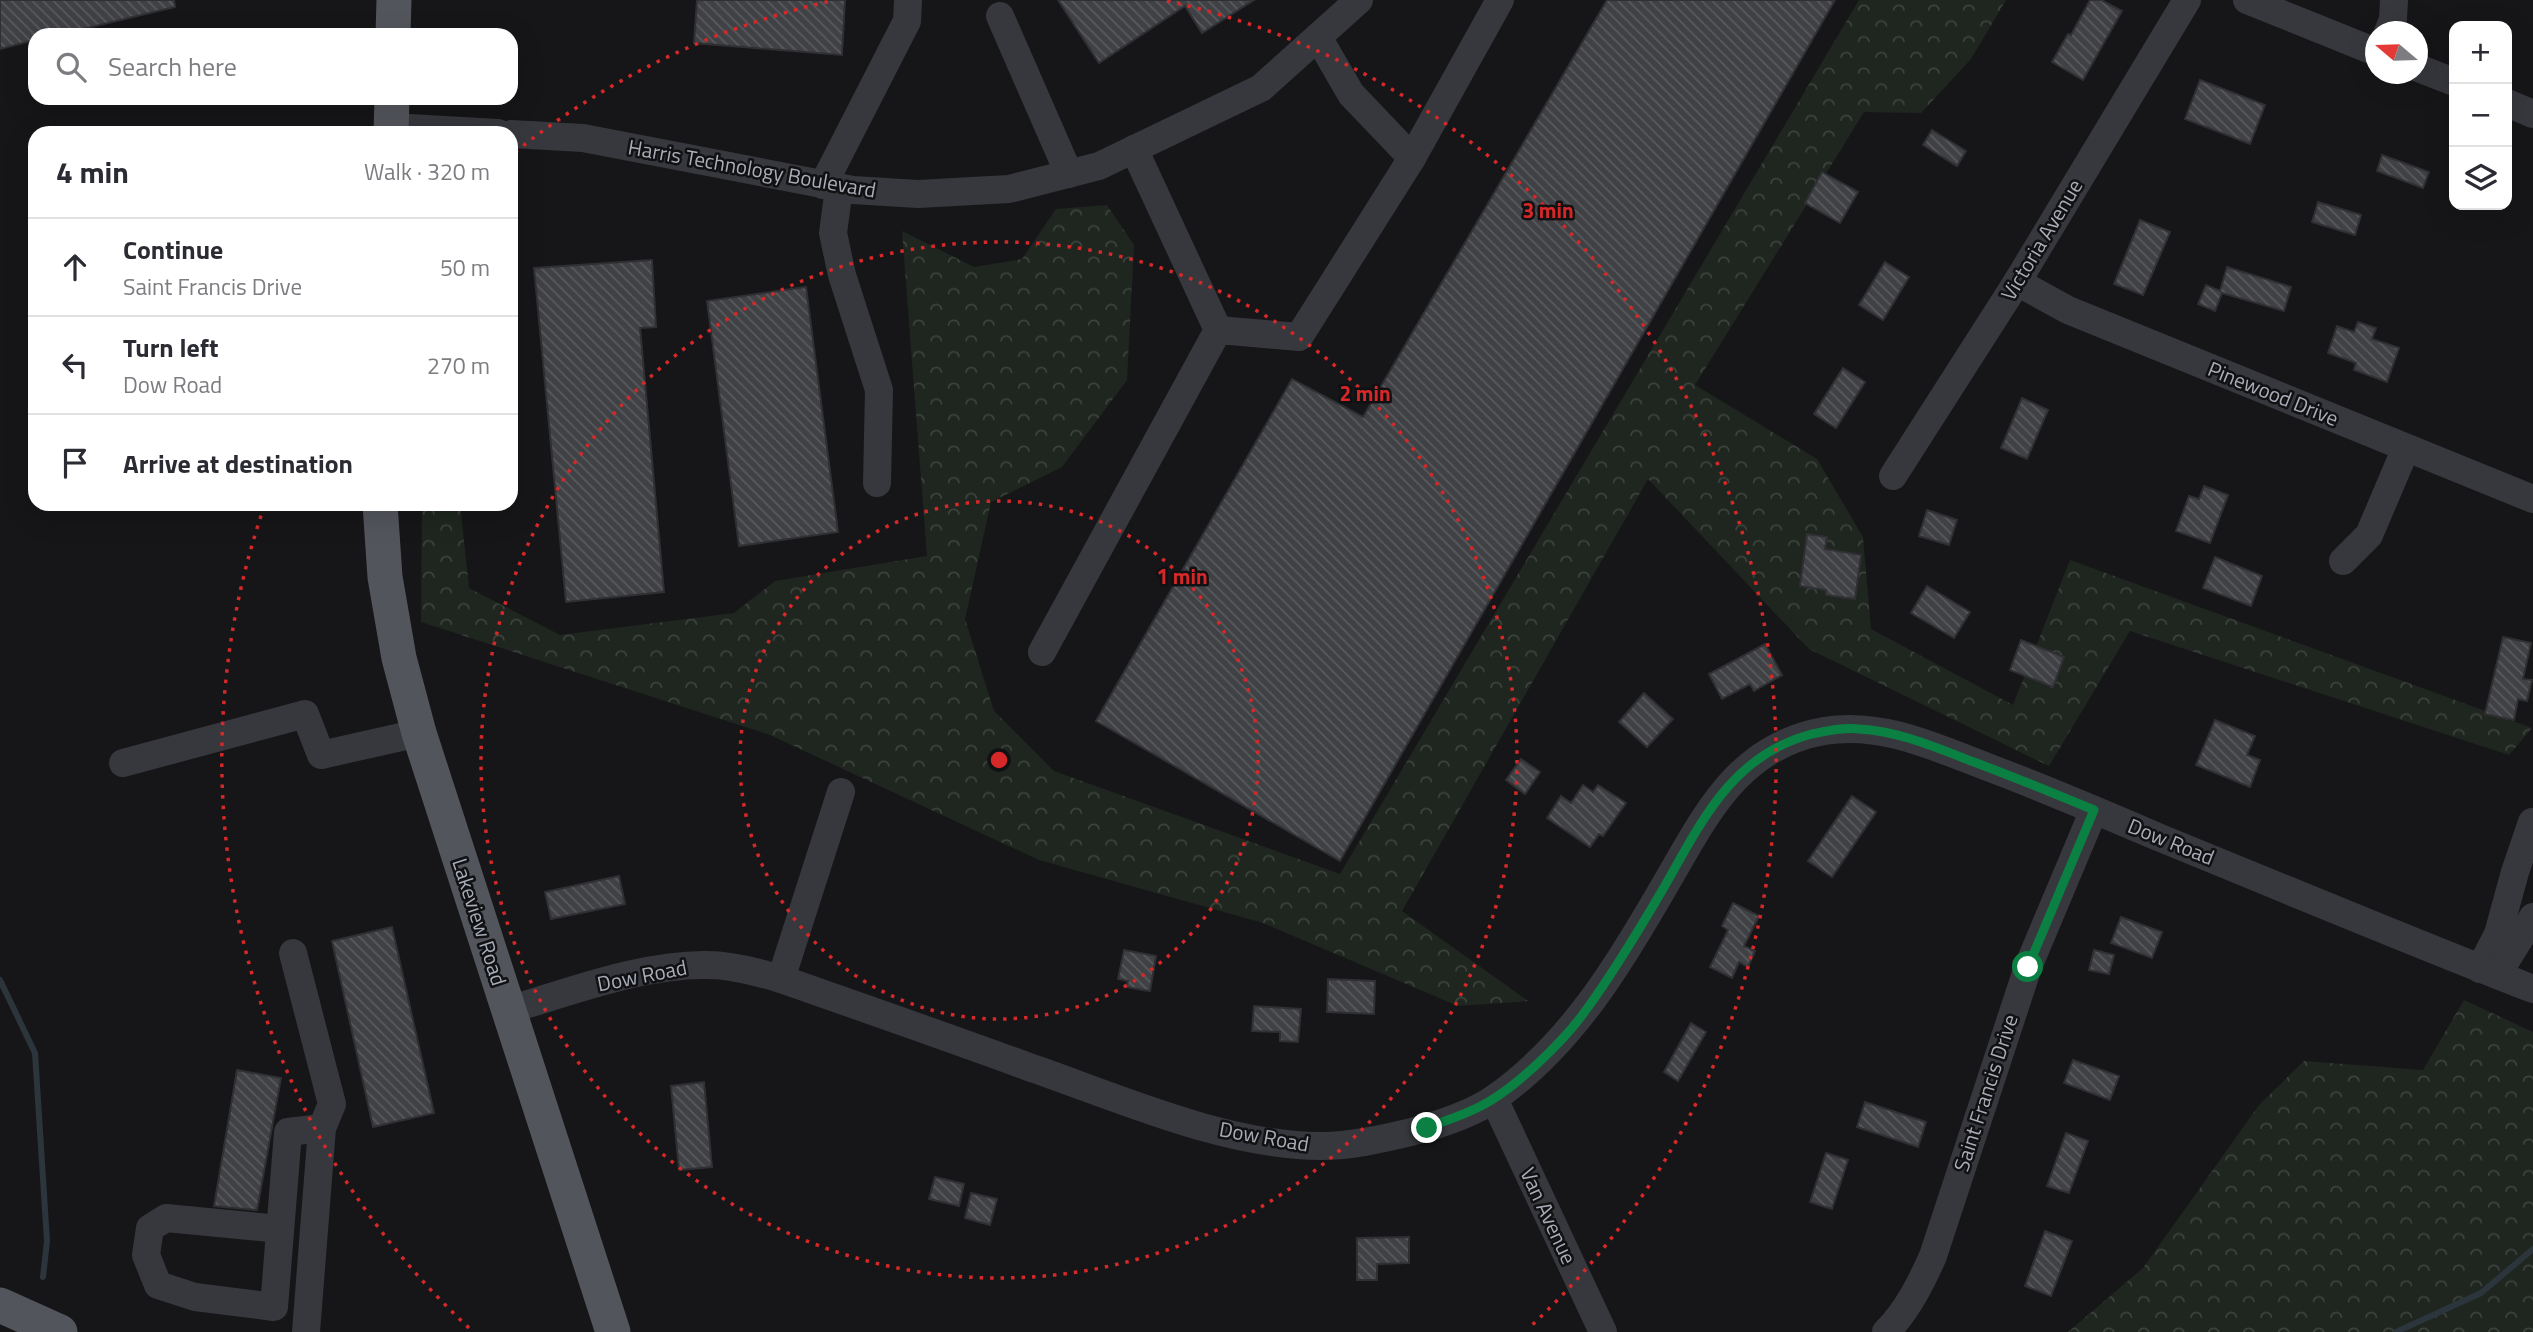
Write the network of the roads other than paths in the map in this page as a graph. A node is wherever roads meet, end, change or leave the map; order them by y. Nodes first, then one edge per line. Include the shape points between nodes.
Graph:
1 (394, 0) edge
2 (908, 0) edge
3 (1359, 0) edge
4 (1500, 0) edge
5 (2187, 0) edge
6 (2247, 0) edge
7 (2394, 0) edge
8 (1000, 16) dead end
9 (2392, 21) edge
10 (393, 28) edge
11 (1318, 37) junction
12 (2365, 48) edge
13 (2428, 72) edge
14 (2449, 80) edge
15 (2512, 105) edge
16 (2533, 114) edge
17 (391, 119) edge
18 (444, 126) edge
19 (518, 134) edge
20 (1134, 149) junction
21 (1412, 158) junction
22 (1069, 174) junction
23 (831, 186) junction
24 (2017, 282) junction
25 (1218, 330) junction
26 (2406, 448) junction
27 (1893, 476) dead end
28 (877, 483) dead end
29 (2533, 499) edge
30 (381, 511) edge
31 (2343, 561) dead end
32 (1042, 652) dead end
33 (419, 733) junction
34 (123, 763) dead end
35 (842, 792) dead end
36 (2094, 810) junction
37 (2532, 822) edge
38 (2523, 891) edge
39 (2533, 917) edge
40 (293, 953) dead end
41 (2488, 972) junction
42 (782, 979) junction
43 (2533, 989) edge
44 (508, 1010) junction
45 (1494, 1099) junction
46 (322, 1128) junction
47 (280, 1229) junction
48 (0, 1305) edge
49 (60, 1332) edge
50 (306, 1332) edge
51 (612, 1332) edge
52 (1603, 1332) edge
53 (1886, 1332) edge

1 - 10 main road
2 - 23 street via 907,21
3 - 11 street, Harris Technology Boulevard
4 - 21 street
5 - 24 street, Victoria Avenue
6 - 12 street
7 - 9 street
8 - 22 street
11 - 20 street, Harris Technology Boulevard via 1261,88
11 - 21 street via 1351,94
13 - 14 street
15 - 16 street
17 - 18 street
19 - 23 street, Harris Technology Boulevard via 583,138
20 - 22 street, Harris Technology Boulevard
20 - 25 street
21 - 25 street via 1299,337
22 - 23 street, Harris Technology Boulevard via 1009,189 918,194
23 - 28 street via 833,233 842,275 879,390
24 - 26 street, Pinewood Drive via 2067,310
24 - 27 street, Victoria Avenue
25 - 32 street
26 - 29 street, Pinewood Drive
26 - 31 street via 2369,535
30 - 33 main road, Lakeview Road via 387,591
33 - 34 street via 321,755 305,713
33 - 44 main road, Lakeview Road
35 - 42 street
36 - 41 street, Dow Road
36 - 45 street, Dow Road via 1888,732 1825,731 1777,746 1719,796 1586,1011 1556,1045
36 - 53 street, Saint Francis Drive via 2028,967 1933,1256 1906,1308
37 - 38 street
38 - 41 street via 2498,934
39 - 41 street
40 - 46 street via 332,1104
41 - 43 street, Dow Road
42 - 44 street, Dow Road via 710,965 683,966 592,985
42 - 45 street, Dow Road via 1172,1117 1277,1143 1321,1146 1391,1137 1427,1128
44 - 51 main road, Lakeview Road
45 - 52 street, Van Avenue
46 - 47 street via 288,1132
46 - 50 street
47 - 47 street via 274,1307 195,1297 158,1285 146,1255 150,1228 166,1218
48 - 49 main road

